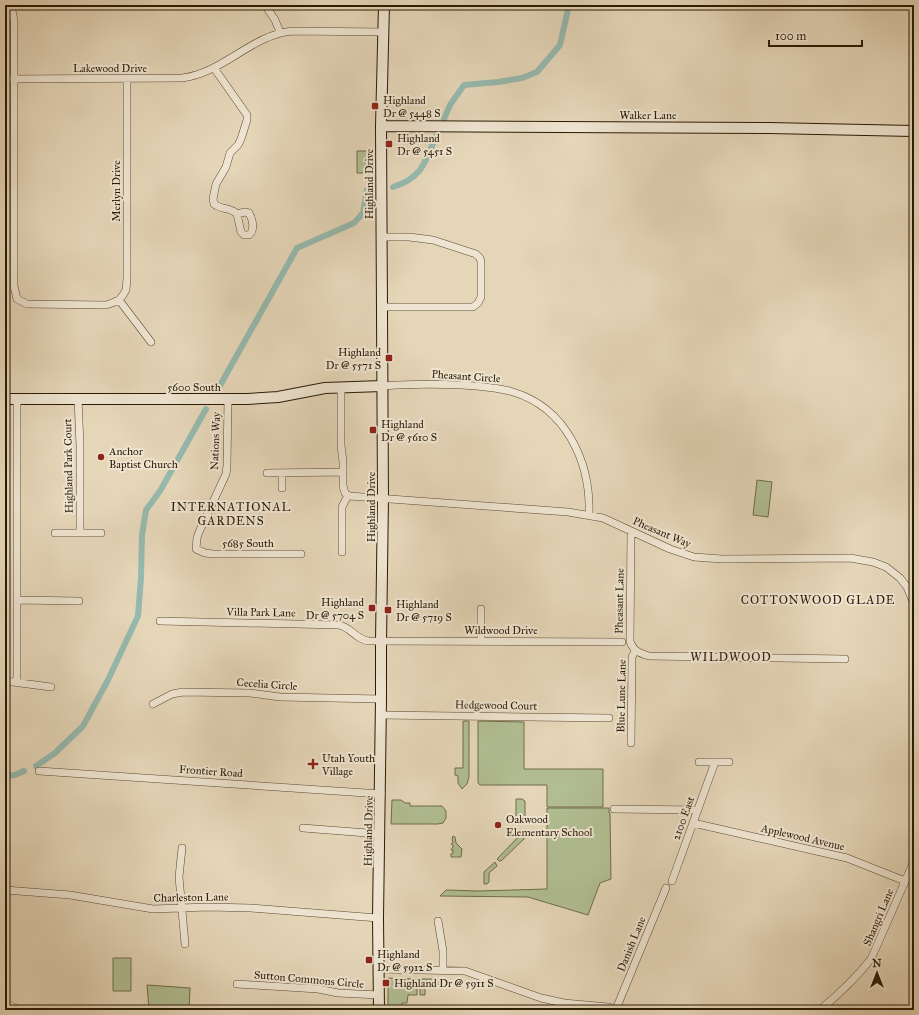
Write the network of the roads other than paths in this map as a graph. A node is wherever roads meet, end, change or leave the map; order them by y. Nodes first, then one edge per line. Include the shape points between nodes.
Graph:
1 (11, 5) edge
2 (265, 5) edge
3 (384, 5) edge
4 (280, 32) junction
5 (383, 32) junction
6 (214, 68) junction
7 (5, 79) edge
8 (14, 79) junction
9 (127, 79) junction
10 (381, 126) junction
11 (914, 132) edge
12 (237, 214) dead end
13 (382, 236) junction
14 (119, 300) junction
15 (382, 308) junction
16 (151, 342) dead end
17 (382, 386) junction
18 (341, 387) junction
19 (5, 399) edge
20 (17, 399) junction
21 (78, 399) junction
22 (228, 399) junction
23 (343, 472) junction
24 (267, 473) dead end
25 (282, 473) junction
26 (282, 488) dead end
27 (348, 495) junction
28 (383, 498) junction
29 (590, 515) junction
30 (631, 531) junction
31 (55, 533) dead end
32 (80, 533) junction
33 (101, 533) dead end
34 (196, 549) joint
35 (342, 552) dead end
36 (301, 554) dead end
37 (17, 600) junction
38 (79, 601) dead end
39 (914, 604) edge
40 (481, 609) dead end
41 (160, 622) dead end
42 (380, 641) junction
43 (480, 641) junction
44 (622, 642) dead end
45 (635, 651) junction
46 (845, 659) dead end
47 (5, 681) edge
48 (17, 681) junction
49 (51, 687) dead end
50 (381, 699) junction
51 (153, 704) dead end
52 (381, 715) junction
53 (609, 718) dead end
54 (631, 743) dead end
55 (699, 762) dead end
56 (715, 762) junction
57 (729, 762) dead end
58 (39, 770) dead end
59 (381, 794) junction
60 (614, 809) dead end
61 (698, 810) junction
62 (693, 823) junction
63 (303, 828) dead end
64 (380, 834) junction
65 (182, 848) dead end
66 (914, 861) edge
67 (672, 881) dead end
68 (905, 881) junction
69 (666, 888) dead end
70 (5, 890) edge
71 (181, 908) junction
72 (378, 918) junction
73 (438, 921) dead end
74 (185, 944) dead end
75 (379, 969) junction
76 (443, 970) junction
77 (237, 984) dead end
78 (379, 995) junction
79 (5, 1003) edge
80 (564, 1006) edge
81 (618, 1009) edge
82 (19, 1010) edge
83 (379, 1010) edge
84 (820, 1010) edge

1 - 8 street via 14,21
2 - 4 street
3 - 5 main road, Highland Drive
4 - 5 street, Lakewood Drive
4 - 6 street, Lakewood Drive
5 - 10 main road, Highland Drive
6 - 9 street, Lakewood Drive via 202,74 182,78
6 - 12 street via 247,115 241,139 228,156 213,199 216,206
7 - 8 street, Lakewood Drive
8 - 9 street, Lakewood Drive
8 - 14 street via 14,286 17,299 27,304 106,305
9 - 14 street, Merlyn Drive via 127,285
10 - 11 main road, Walker Lane via 762,128
10 - 13 main road, Highland Drive
13 - 15 main road, Highland Drive
13 - 15 street via 439,241 476,254 481,265 480,299 473,307
14 - 16 street
15 - 17 main road, Highland Drive
17 - 18 main road, 5600 South
17 - 28 main road, Highland Drive
17 - 29 street, Pheasant Circle via 412,384 492,387 520,395 540,406 564,428 580,453 589,488
18 - 22 main road, 5600 South via 266,398
18 - 23 street
19 - 20 main road, 5600 South
20 - 21 main road, 5600 South
20 - 37 street
21 - 22 main road, 5600 South
21 - 32 street, Highland Park Court
22 - 34 street, Nations Way via 226,474 199,532
23 - 25 street
23 - 27 street via 343,488
24 - 25 street
25 - 26 street
27 - 28 street, Pheasant Way
27 - 35 street via 342,508
28 - 29 street, Pheasant Way
28 - 42 main road, Highland Drive
29 - 30 street, Pheasant Way via 609,520
30 - 39 street, Pheasant Way via 677,552 702,558 850,558 873,562 886,567 900,578
30 - 45 street, Pheasant Lane via 630,641
31 - 32 street
32 - 33 street
34 - 36 street, 5685 South via 213,554
37 - 38 street
37 - 48 street
40 - 43 street
41 - 42 street, Villa Park Lane via 339,625 362,640
42 - 43 street, Wildwood Drive
42 - 50 main road, Highland Drive
43 - 44 street, Wildwood Drive
45 - 46 street via 649,656
45 - 54 street, Blue Lune Lane via 632,657
47 - 48 street
48 - 49 street
50 - 51 street, Cecelia Circle via 183,692 172,694
50 - 52 main road, Highland Drive
52 - 53 street, Hedgewood Court
52 - 59 main road, Highland Drive
55 - 56 street
56 - 57 street
56 - 61 street, 2100 East
58 - 59 street, Frontier Road
59 - 64 main road, Highland Drive
60 - 61 street
61 - 62 street, 2100 East
62 - 67 street, 2100 East
62 - 68 street, Applewood Avenue via 847,858
63 - 64 street
64 - 72 main road, Highland Drive
65 - 71 street via 179,871
66 - 68 street, Shangri Lane
68 - 84 street, Shangri Lane via 875,953 838,996
69 - 81 street, Danish Lane
70 - 71 street, Charleston Lane via 70,895 145,908
71 - 72 street, Charleston Lane via 251,908
71 - 74 street
72 - 75 main road, Highland Drive
73 - 76 street
75 - 76 street
75 - 78 main road, Highland Drive
76 - 80 street via 469,972
77 - 78 street, Sutton Commons Circle via 318,988 338,993
78 - 83 main road, Highland Drive
79 - 82 street
80 - 81 street

